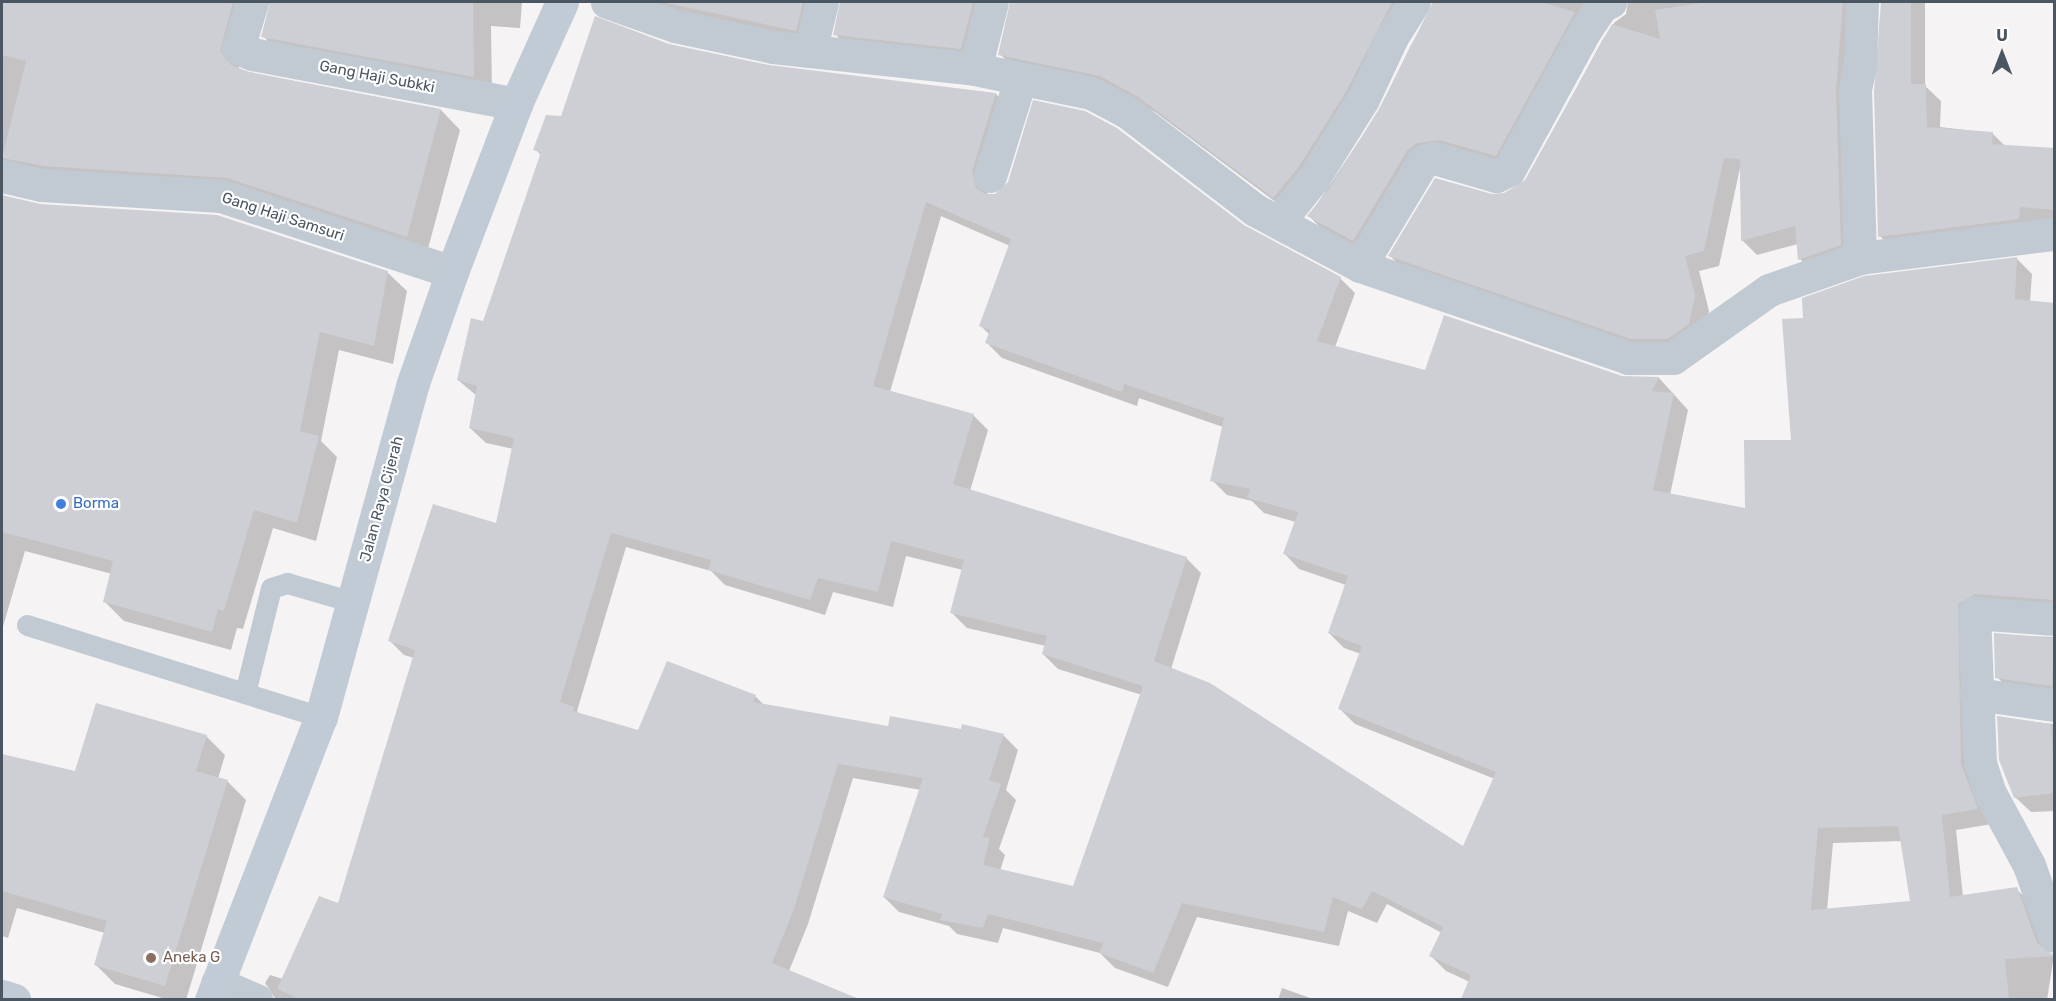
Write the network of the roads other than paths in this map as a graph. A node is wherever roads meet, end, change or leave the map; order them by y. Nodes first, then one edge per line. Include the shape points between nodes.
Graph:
1 (252, 2) edge
2 (562, 2) edge
3 (608, 2) edge
4 (822, 2) edge
5 (992, 2) edge
6 (1414, 2) edge
7 (1610, 2) edge
8 (1862, 2) edge
9 (810, 51) junction
10 (975, 69) junction
11 (1020, 80) junction
12 (516, 104) junction
13 (2, 176) edge
14 (990, 176) dead end
15 (1280, 221) junction
16 (2055, 234) edge
17 (1860, 258) junction
18 (1360, 266) junction
19 (452, 272) junction
20 (353, 602) junction
21 (2055, 619) edge
22 (27, 625) dead end
23 (245, 693) junction
24 (1976, 694) junction
25 (2055, 705) edge
26 (321, 717) junction
27 (2055, 936) edge
28 (214, 991) edge
29 (2, 996) edge
30 (14, 999) edge
31 (256, 999) edge

1 - 12 street, Gang Haji Subkki via 238,48
2 - 12 main road, Jalan Raya Cijerah
3 - 9 street via 675,26
4 - 9 street
5 - 10 street
6 - 15 street via 1392,37 1363,99 1313,179
7 - 18 street via 1602,5 1586,29 1509,170 1496,176 1434,158 1423,161
8 - 17 street via 1860,65 1855,89
9 - 10 street
10 - 11 street
11 - 14 street
11 - 15 street via 1091,93 1112,102 1255,210
12 - 19 main road, Jalan Raya Cijerah
13 - 19 street, Gang Haji Samsuri via 42,185 221,196
15 - 18 street
16 - 17 street
17 - 18 street via 1769,290 1673,358 1628,358 1602,351
19 - 20 main road, Jalan Raya Cijerah via 413,383
20 - 23 lane via 286,583 271,588
20 - 26 main road, Jalan Raya Cijerah
21 - 24 street via 1974,613
22 - 23 lane
23 - 26 lane
24 - 25 street
24 - 27 street via 1980,763 1990,793 2029,865
26 - 28 main road, Jalan Raya Cijerah
28 - 31 street
29 - 30 main road

